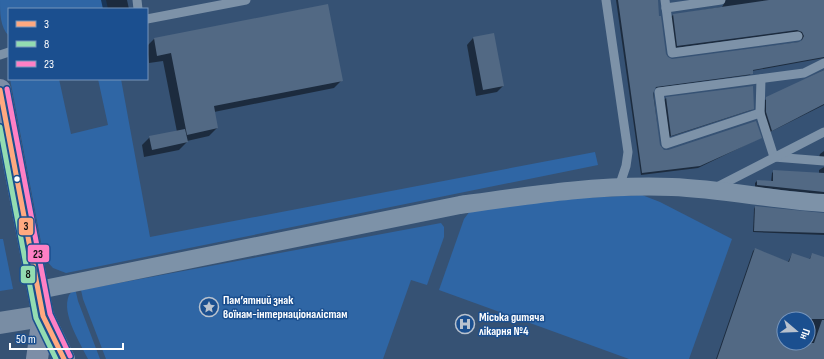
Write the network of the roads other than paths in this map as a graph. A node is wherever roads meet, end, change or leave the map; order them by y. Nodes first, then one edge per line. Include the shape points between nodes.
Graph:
1 (246, 0) edge
2 (606, 0) edge
3 (717, 0) edge
4 (721, 0) edge
5 (665, 4) edge
6 (148, 19) edge
7 (798, 36) dead end
8 (824, 63) edge
9 (761, 79) junction
10 (0, 90) edge
11 (760, 113) junction
12 (824, 132) edge
13 (774, 157) junction
14 (824, 161) edge
15 (619, 187) junction
16 (712, 190) junction
17 (824, 203) edge
18 (39, 290) junction
19 (43, 316) junction
20 (0, 323) edge
21 (37, 359) edge
22 (64, 359) edge

1 - 6 lane
2 - 15 lane via 628,152
3 - 4 lane
3 - 5 lane
5 - 7 lane via 672,53
8 - 9 lane via 804,73
9 - 11 lane
9 - 11 lane via 659,92 666,144
10 - 18 main road
11 - 13 lane
12 - 13 lane
13 - 14 lane
13 - 16 lane
15 - 16 street
15 - 18 street via 460,205
16 - 17 street
18 - 19 main road
19 - 20 street
19 - 21 main road
19 - 22 main road

